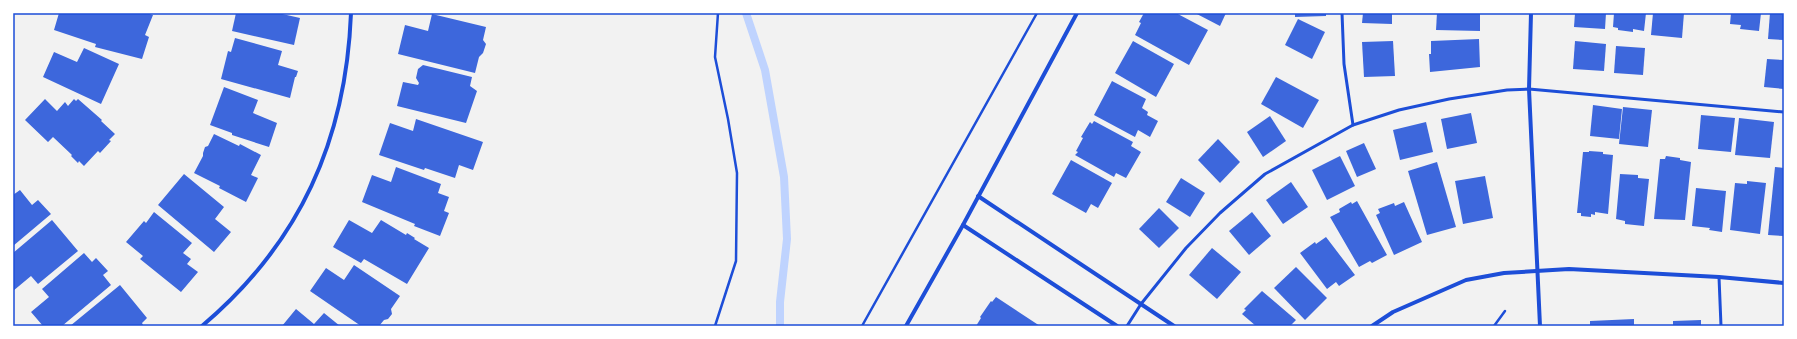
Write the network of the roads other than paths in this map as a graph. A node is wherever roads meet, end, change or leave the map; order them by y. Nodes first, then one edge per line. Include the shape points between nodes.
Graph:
1 (351, 13) edge
2 (1077, 13) edge
3 (1342, 13) edge
4 (1531, 13) edge
5 (1528, 89) junction
6 (1784, 112) edge
7 (1353, 125) junction
8 (978, 196) junction
9 (963, 225) junction
10 (1537, 271) junction
11 (1719, 277) junction
12 (1784, 283) edge
13 (1141, 304) junction
14 (202, 326) edge
15 (906, 326) edge
16 (1117, 326) edge
17 (1127, 326) edge
18 (1174, 326) edge
19 (1372, 326) edge
20 (1540, 326) edge
21 (1721, 326) edge

1 - 14 street via 344,85 336,122 310,192 256,274 228,304
2 - 8 street
3 - 7 lane via 1344,64
4 - 5 street
5 - 6 lane
5 - 7 lane via 1449,99 1399,110
5 - 10 street
7 - 13 lane via 1265,174 1220,213 1186,248
8 - 9 street
8 - 13 street
9 - 15 street
9 - 16 street
10 - 11 street via 1570,269
10 - 19 street via 1504,273 1466,280 1392,312
10 - 20 street
11 - 12 street
11 - 21 lane
13 - 17 lane
13 - 18 street

